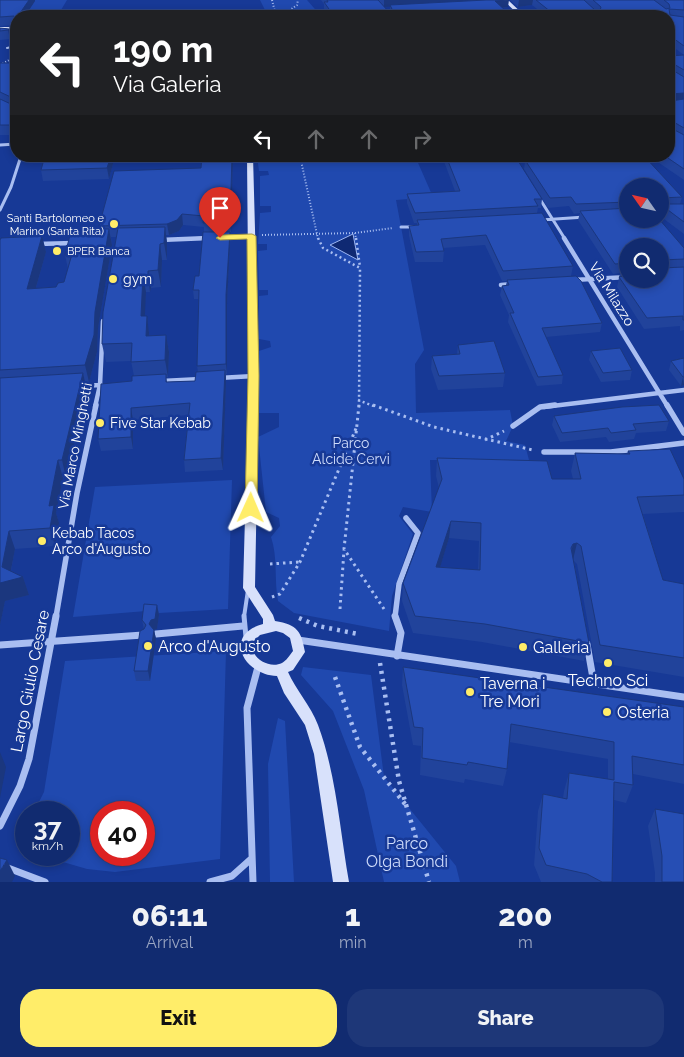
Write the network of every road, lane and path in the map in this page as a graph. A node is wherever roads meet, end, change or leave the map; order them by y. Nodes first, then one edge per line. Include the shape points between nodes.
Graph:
1 (298, 0) edge
2 (506, 1) edge
3 (498, 3) edge
4 (290, 10) edge
5 (515, 10) edge
6 (10, 47) edge
7 (7, 48) dead end
8 (19, 162) edge
9 (250, 162) edge
10 (301, 162) edge
11 (534, 189) edge
12 (0, 210) edge
13 (590, 217) edge
14 (553, 220) junction
15 (534, 221) edge
16 (420, 226) edge
17 (401, 227) joint
18 (355, 233) junction
19 (316, 235) junction
20 (252, 236) junction
21 (154, 240) edge
22 (78, 242) edge
23 (32, 244) edge
24 (360, 268) junction
25 (619, 277) edge
26 (589, 279) junction
27 (566, 281) edge
28 (520, 284) edge
29 (501, 285) edge
30 (104, 319) edge
31 (254, 376) junction
32 (205, 378) edge
33 (214, 378) edge
34 (157, 381) edge
35 (110, 384) edge
36 (100, 385) junction
37 (72, 386) edge
38 (684, 390) edge
39 (660, 393) junction
40 (358, 400) junction
41 (359, 421) junction
42 (513, 426) joint
43 (684, 433) edge
44 (485, 440) junction
45 (684, 443) edge
46 (544, 452) joint
47 (406, 518) dead end
48 (70, 537) joint
49 (344, 549) junction
50 (300, 562) junction
51 (270, 564) dead end
52 (249, 588) junction
53 (270, 595) dead end
54 (340, 609) dead end
55 (243, 626) junction
56 (395, 626) junction
57 (269, 627) junction
58 (584, 632) edge
59 (156, 634) edge
60 (143, 635) edge
61 (298, 640) junction
62 (52, 641) junction
63 (248, 642) junction
64 (0, 644) edge
65 (397, 656) junction
66 (258, 667) junction
67 (379, 668) dead end
68 (280, 669) junction
69 (335, 677) dead end
70 (594, 684) junction
71 (684, 697) edge
72 (406, 807) junction
73 (0, 826) edge
74 (251, 859) junction
75 (0, 865) edge
76 (45, 882) edge
77 (210, 882) edge
78 (253, 882) edge
79 (341, 882) edge
80 (429, 882) edge

1 - 4 path
2 - 3 street
2 - 5 street
6 - 7 lane
8 - 12 street
9 - 20 street
10 - 19 path
11 - 14 street, Via Milazzo
13 - 14 street
14 - 15 street
14 - 26 street, Via Milazzo
16 - 17 street
17 - 18 path
18 - 19 path
18 - 24 path
19 - 20 path
19 - 24 path via 323,248
20 - 21 street
20 - 31 street
22 - 23 street
24 - 40 path
25 - 26 street
26 - 27 street
26 - 39 street, Via Milazzo
28 - 29 street
30 - 36 street, Via Marco Minghetti
31 - 33 street
31 - 52 street
32 - 34 street
35 - 36 street
36 - 37 street
36 - 48 street, Via Marco Minghetti
38 - 39 street
39 - 42 street via 540,407
39 - 43 street, Via Milazzo
40 - 41 path
40 - 44 path via 434,427
41 - 49 path
41 - 50 path
42 - 44 path
44 - 46 path
45 - 46 street via 611,452
47 - 56 street via 418,533 394,601
48 - 62 street, Largo Giulio Cesare
49 - 54 path
49 - 56 path
50 - 51 path
50 - 53 path via 280,594
52 - 55 lane
52 - 57 street via 269,618
55 - 59 street
55 - 63 lane
56 - 65 street via 401,633
57 - 61 street via 287,629
57 - 63 street via 256,632
58 - 70 street
60 - 62 street
61 - 65 street
61 - 68 street via 297,657
62 - 64 street
62 - 73 street, Largo Giulio Cesare via 29,759
63 - 66 street via 249,659
65 - 70 street
66 - 68 street
66 - 74 street via 247,708
67 - 72 path
68 - 79 street via 311,723 321,754
69 - 72 path via 360,747
70 - 71 street
72 - 80 path
74 - 77 street via 232,876
74 - 78 street
75 - 76 street

